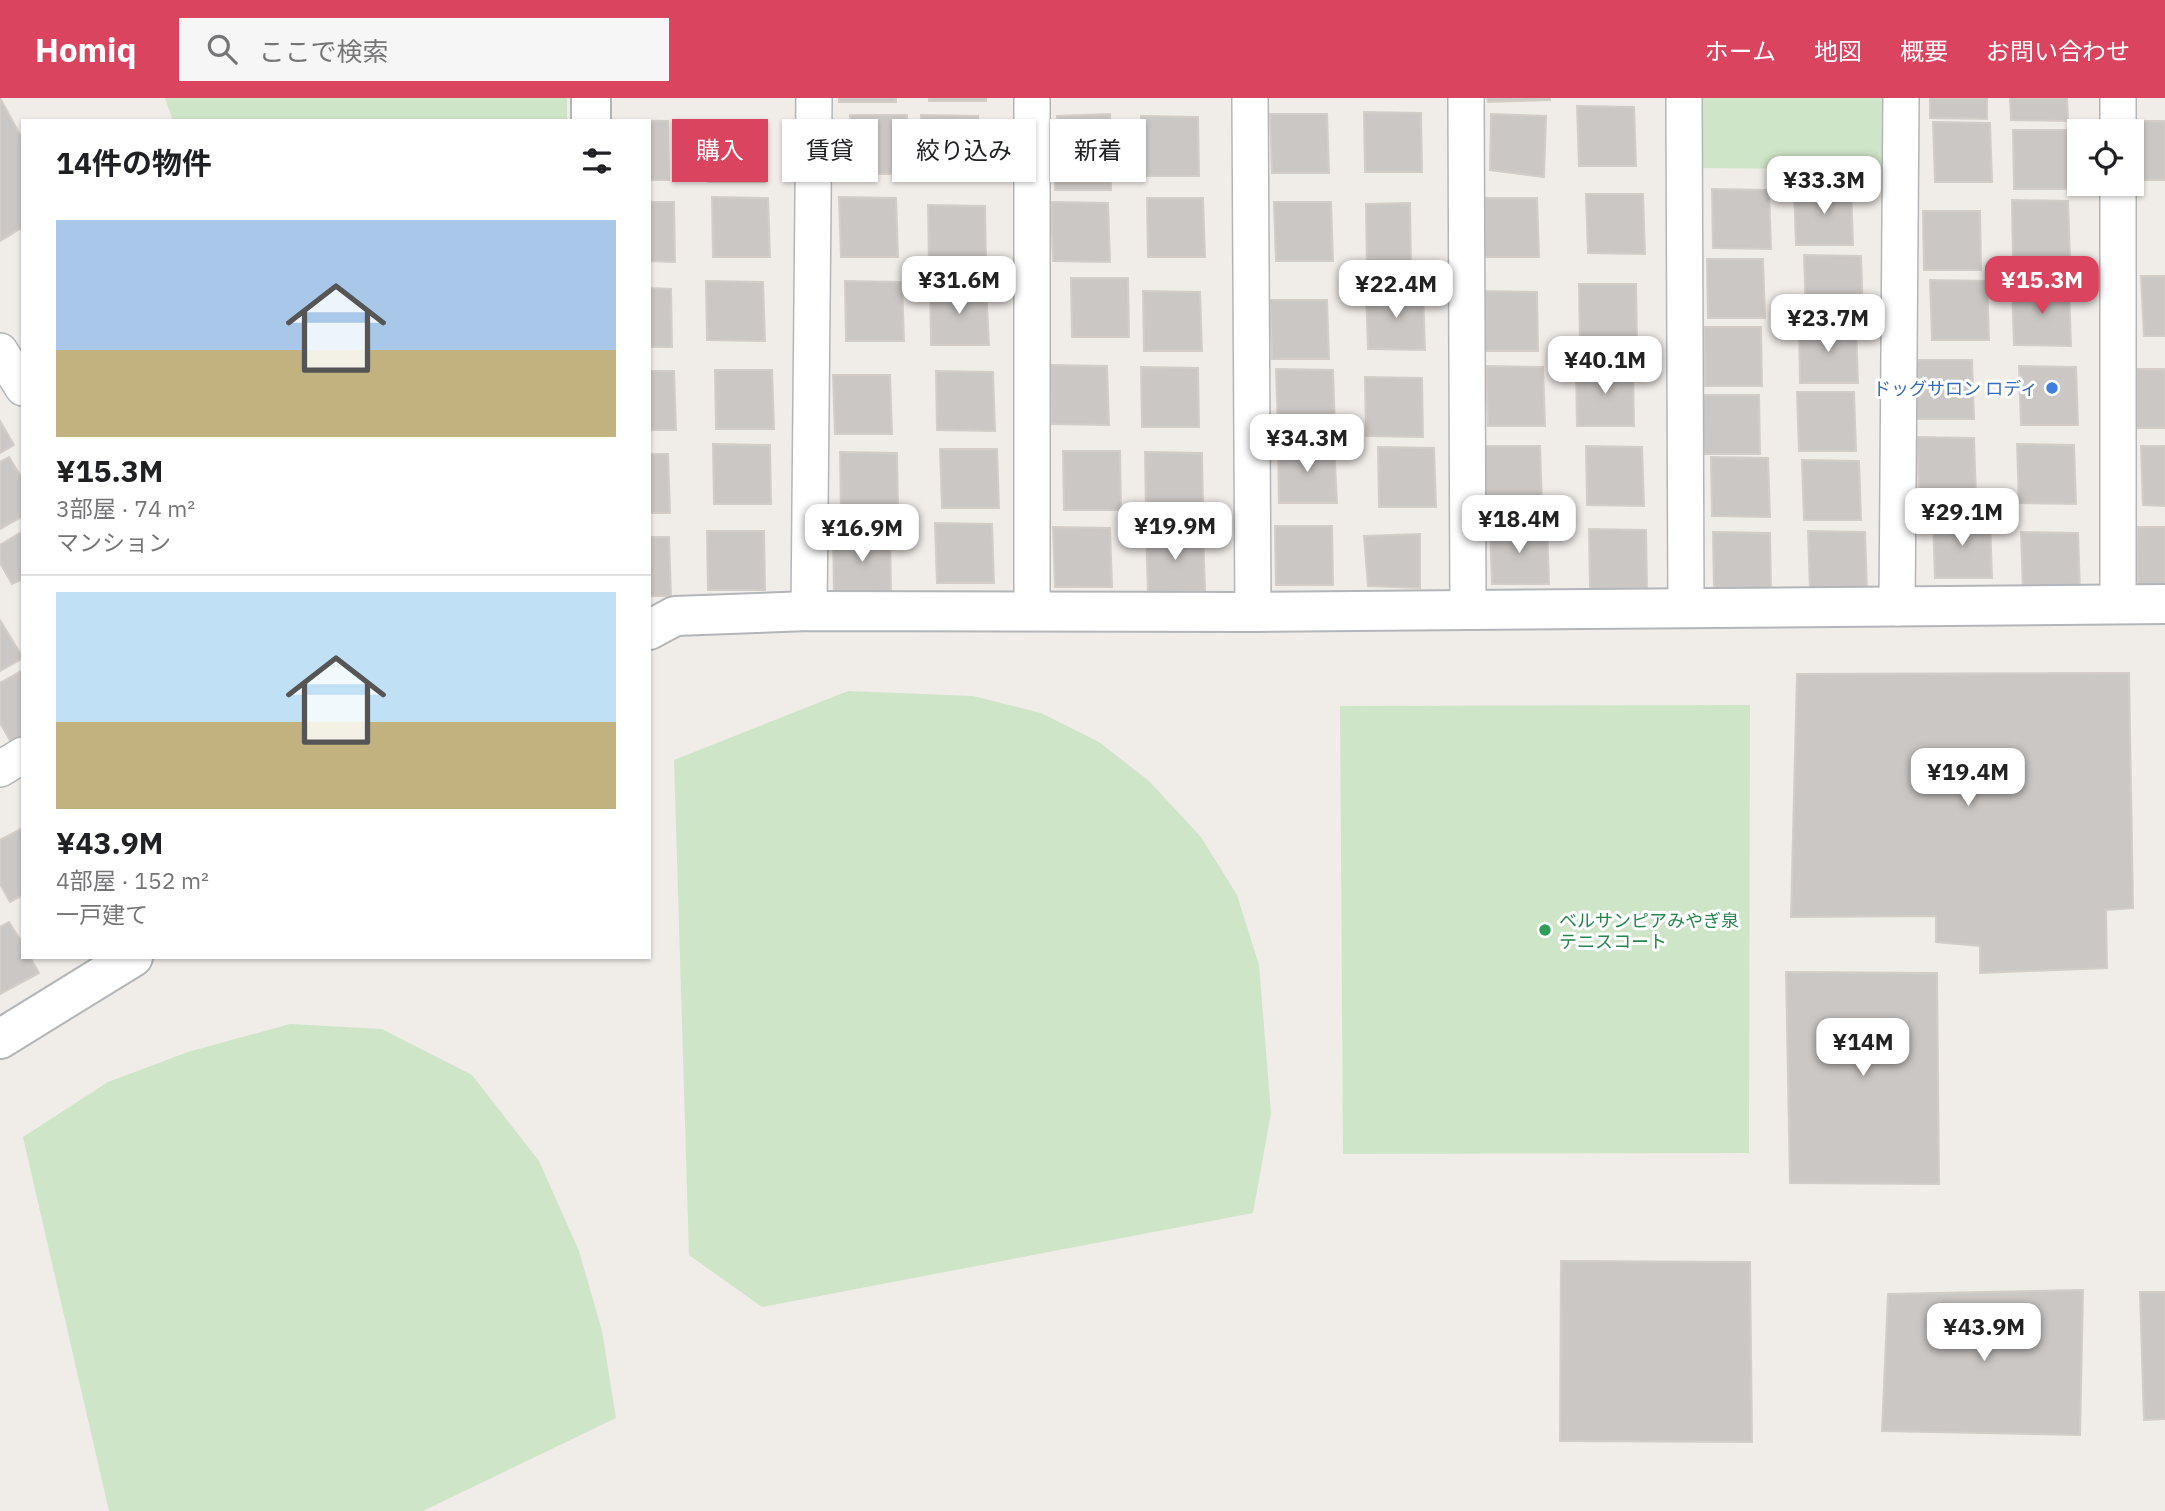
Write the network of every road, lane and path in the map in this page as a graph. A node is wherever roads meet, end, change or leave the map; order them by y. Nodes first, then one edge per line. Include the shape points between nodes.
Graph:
1 (591, 98) edge
2 (814, 98) edge
3 (1032, 98) edge
4 (1250, 98) edge
5 (1466, 98) edge
6 (1684, 98) edge
7 (1901, 98) edge
8 (2118, 98) edge
9 (591, 119) edge
10 (2118, 119) edge
11 (2118, 196) edge
12 (0, 351) edge
13 (21, 385) edge
14 (2119, 604) junction
15 (2165, 604) edge
16 (1898, 608) junction
17 (1686, 609) junction
18 (1468, 610) junction
19 (809, 611) junction
20 (1032, 611) junction
21 (1253, 612) junction
22 (651, 629) edge
23 (21, 756) edge
24 (0, 769) edge
25 (130, 959) edge
26 (0, 1039) edge

1 - 9 street
2 - 19 street
3 - 20 street
4 - 21 street
5 - 18 street
6 - 17 street
7 - 16 street
8 - 10 street
11 - 14 street
12 - 13 street
14 - 15 street
14 - 16 street
16 - 17 street
17 - 18 street
18 - 21 street
19 - 20 street
19 - 22 street via 675,616
20 - 21 street
23 - 24 street
25 - 26 street

